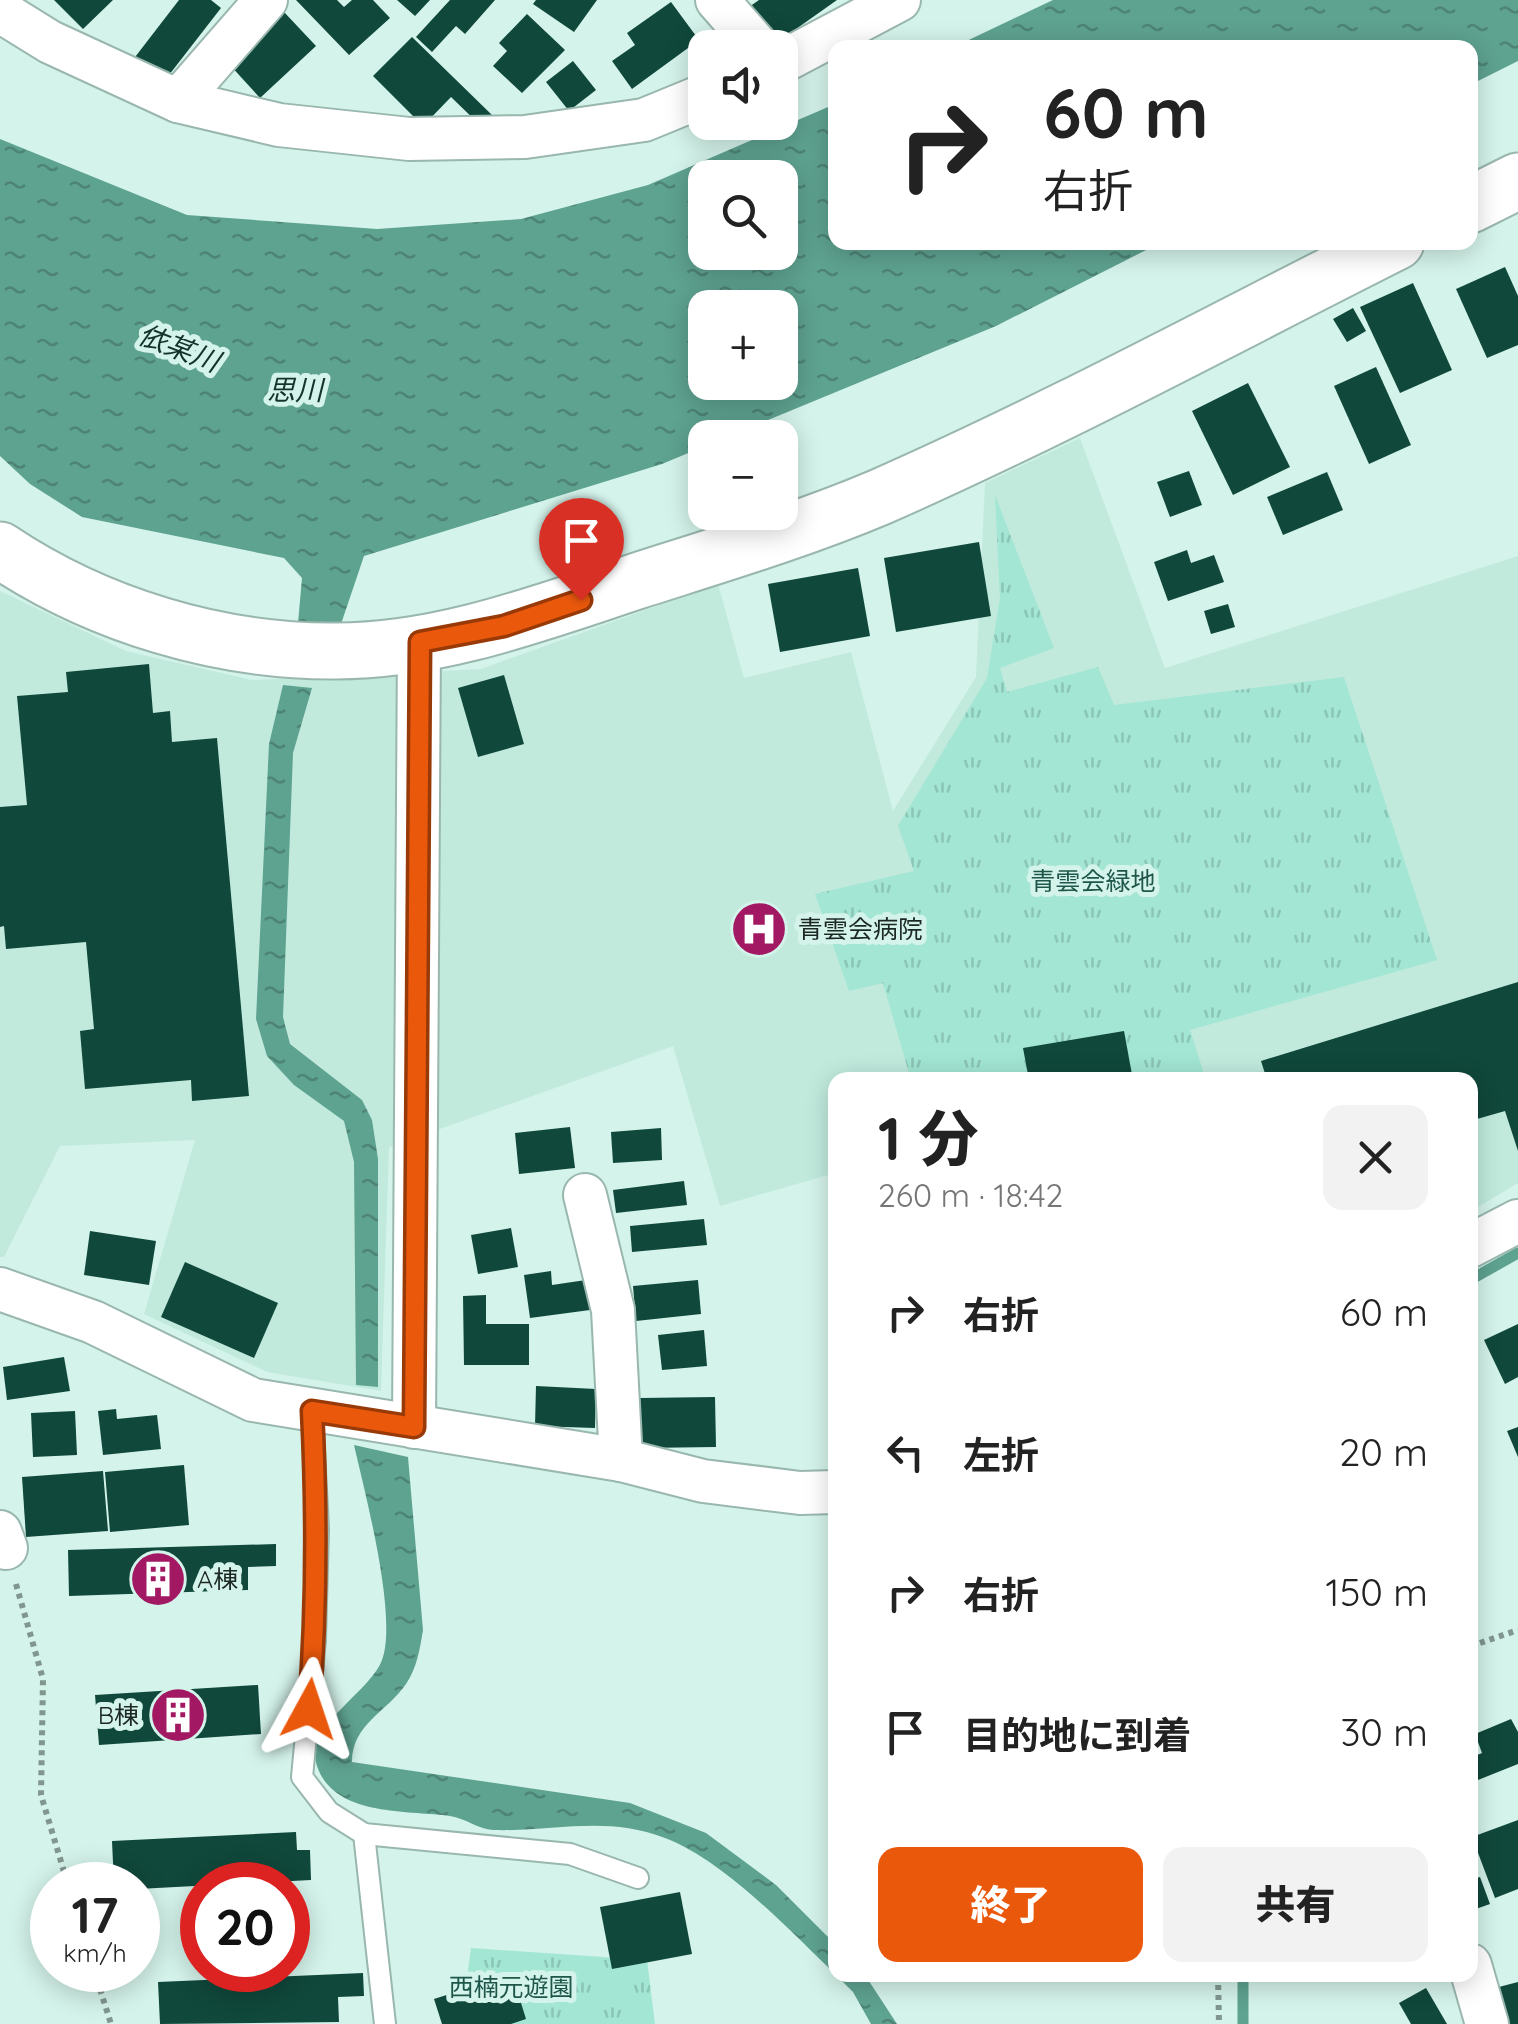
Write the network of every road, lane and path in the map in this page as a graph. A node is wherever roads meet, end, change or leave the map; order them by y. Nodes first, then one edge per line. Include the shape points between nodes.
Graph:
1 (266, 0) edge
2 (717, 0) edge
3 (899, 0) edge
4 (0, 11) edge
5 (743, 30) edge
6 (798, 53) edge
7 (178, 101) junction
8 (688, 102) edge
9 (1518, 181) edge
10 (1478, 201) edge
11 (1380, 250) edge
12 (0, 550) edge
13 (420, 642) junction
14 (585, 1195) dead end
15 (1518, 1221) edge
16 (1478, 1242) edge
17 (0, 1289) edge
18 (326, 1413) junction
19 (414, 1427) junction
20 (621, 1460) junction
21 (828, 1492) edge
22 (3, 1540) edge
23 (1518, 1630) edge
24 (1480, 1643) dead end
25 (364, 1834) junction
26 (61, 1862) edge
27 (638, 1878) dead end
28 (1218, 1982) edge
29 (1475, 1982) edge
30 (101, 1992) edge
31 (111, 2024) edge
32 (385, 2024) edge
33 (1219, 2024) edge
34 (1487, 2024) edge

1 - 7 street
2 - 5 street
3 - 6 street
4 - 7 street via 50,42
7 - 8 street via 279,125 409,139 525,137 644,120
9 - 10 street
11 - 13 street via 875,498 504,626
12 - 13 street via 106,607 190,633 337,652
13 - 19 street
14 - 20 street via 613,1310
15 - 16 street
17 - 18 street via 93,1322 253,1400
18 - 19 street
18 - 25 lane via 302,1777 328,1812
19 - 20 street
20 - 21 street via 704,1480
22 - 26 path via 43,1680 41,1796
23 - 24 path
25 - 27 lane via 570,1854
25 - 32 lane
28 - 33 path
29 - 34 street
30 - 31 path

